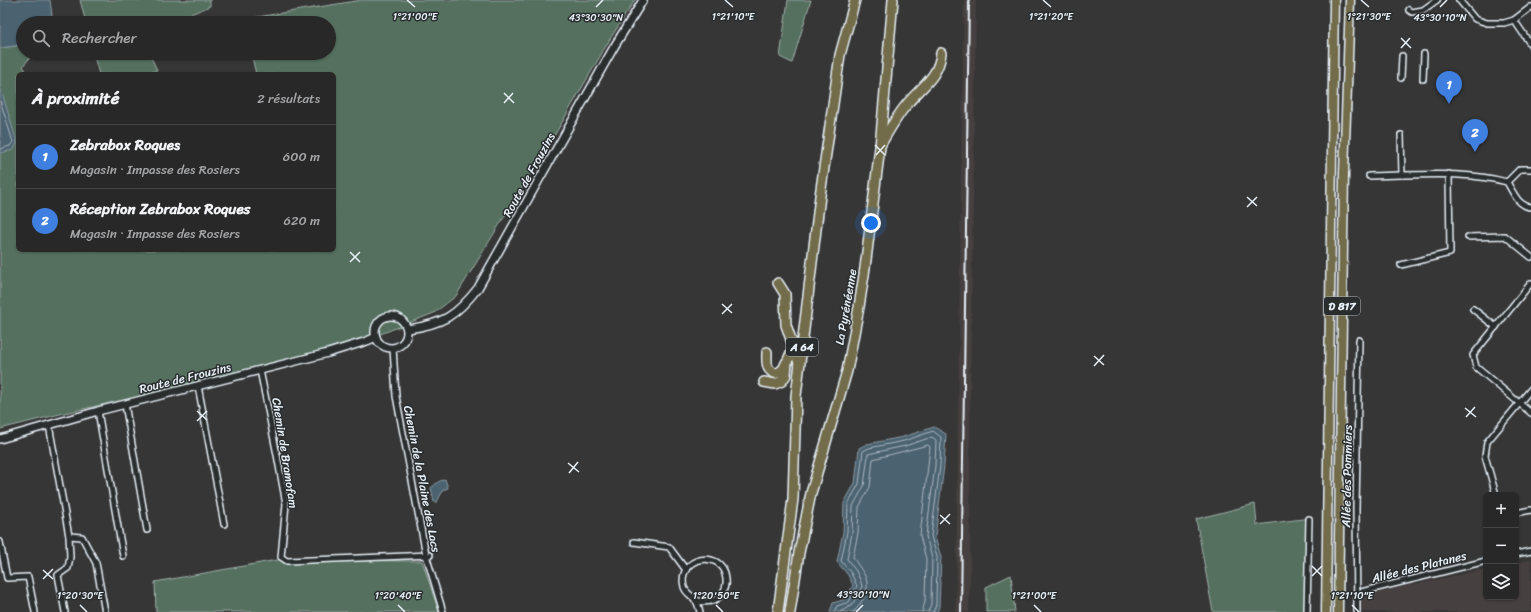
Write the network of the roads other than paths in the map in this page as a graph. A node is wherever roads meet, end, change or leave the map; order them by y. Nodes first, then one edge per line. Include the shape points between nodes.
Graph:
1 (643, 0) edge
2 (855, 0) edge
3 (893, 0) edge
4 (1334, 0) edge
5 (1350, 0) edge
6 (1437, 0) edge
7 (1459, 0) edge
8 (1531, 7) edge
9 (1410, 10) dead end
10 (1514, 20) junction
11 (1531, 45) edge
12 (941, 53) dead end
13 (1424, 54) dead end
14 (1402, 56) dead end
15 (1401, 78) dead end
16 (1424, 79) dead end
17 (1401, 135) dead end
18 (880, 147) junction
19 (1531, 169) edge
20 (1449, 174) junction
21 (1402, 175) junction
22 (1369, 176) dead end
23 (1507, 182) junction
24 (1531, 207) edge
25 (1468, 237) dead end
26 (1531, 257) edge
27 (1401, 265) dead end
28 (778, 283) dead end
29 (1531, 283) edge
30 (1472, 309) dead end
31 (805, 321) junction
32 (786, 326) junction
33 (1496, 327) junction
34 (408, 329) junction
35 (376, 337) junction
36 (1359, 340) dead end
37 (793, 347) junction
38 (393, 348) junction
39 (767, 352) dead end
40 (787, 362) junction
41 (800, 366) junction
42 (260, 370) junction
43 (764, 382) dead end
44 (198, 386) junction
45 (1531, 389) edge
46 (125, 404) junction
47 (1519, 404) junction
48 (98, 411) junction
49 (1531, 414) edge
50 (49, 425) junction
51 (0, 439) edge
52 (1495, 492) edge
53 (1531, 510) edge
54 (1519, 512) edge
55 (1309, 519) dead end
56 (224, 524) dead end
57 (147, 530) dead end
58 (69, 536) junction
59 (0, 542) edge
60 (634, 542) dead end
61 (1531, 551) edge
62 (1519, 553) edge
63 (428, 555) junction
64 (123, 556) dead end
65 (1483, 563) edge
66 (686, 570) junction
67 (1357, 593) junction
68 (695, 600) junction
69 (35, 612) edge
70 (65, 612) edge
71 (105, 612) edge
72 (443, 612) edge
73 (700, 612) edge
74 (778, 612) edge
75 (790, 612) edge
76 (1307, 612) edge
77 (1326, 612) edge
78 (1338, 612) edge
79 (1357, 612) edge

1 - 34 main road, Route de Frouzins via 614,46 478,288 447,318 435,325
2 - 31 highway, A 64 via 840,55
3 - 18 highway, La Pyrénéenne
4 - 77 main road, D 817
5 - 78 main road, D 817 via 1344,180
6 - 9 street via 1423,10
7 - 10 street via 1474,19 1504,23
8 - 10 street
10 - 11 street
12 - 18 highway via 934,75 903,109
13 - 16 street
14 - 15 street
17 - 21 street
18 - 75 highway, La Pyrénéenne via 865,268 847,371 811,493
19 - 23 street via 1520,169
20 - 21 street
20 - 23 street via 1488,177
20 - 27 street via 1450,253
21 - 22 street
23 - 24 street via 1519,202
25 - 26 street via 1505,236
28 - 32 highway via 785,294
29 - 33 street
30 - 33 street
31 - 37 highway
31 - 41 highway, A 64
32 - 37 highway
32 - 40 highway
33 - 47 street via 1473,355 1476,367
34 - 35 main road via 398,317 387,316 376,326
34 - 38 main road via 406,340
35 - 38 main road via 383,346
35 - 42 main road, Route de Frouzins via 328,353
36 - 67 street, Allée des Pommiers
37 - 40 highway
37 - 41 highway
38 - 63 street, Chemin de la Plaine des Lacs via 396,396
39 - 40 highway via 769,369 772,372 781,372
40 - 43 highway via 786,375 782,381 775,384
41 - 74 highway, A 64 via 796,396 793,499
42 - 44 main road, Route de Frouzins
42 - 63 street, Chemin de Bramofam via 286,504 281,557 287,561
44 - 46 main road, Route de Frouzins
44 - 56 street
45 - 47 street
46 - 48 main road, Route de Frouzins
46 - 57 street
47 - 49 street
47 - 52 street via 1487,442 1484,456
48 - 50 main road, Route de Frouzins
48 - 64 street
50 - 51 main road, Route de Frouzins
50 - 58 street
53 - 54 street
55 - 76 street
58 - 70 street via 68,568 58,574
58 - 71 street via 82,537 96,563
59 - 69 street via 7,578 28,577
60 - 66 street via 669,547
61 - 62 street
63 - 72 street, Chemin de la Plaine des Lacs
65 - 67 street, Allée des Platanes
66 - 68 street via 685,589
66 - 68 street via 695,561 707,559 718,563 726,575 721,594 715,600
67 - 79 street, Allée des Pommiers
68 - 73 street

